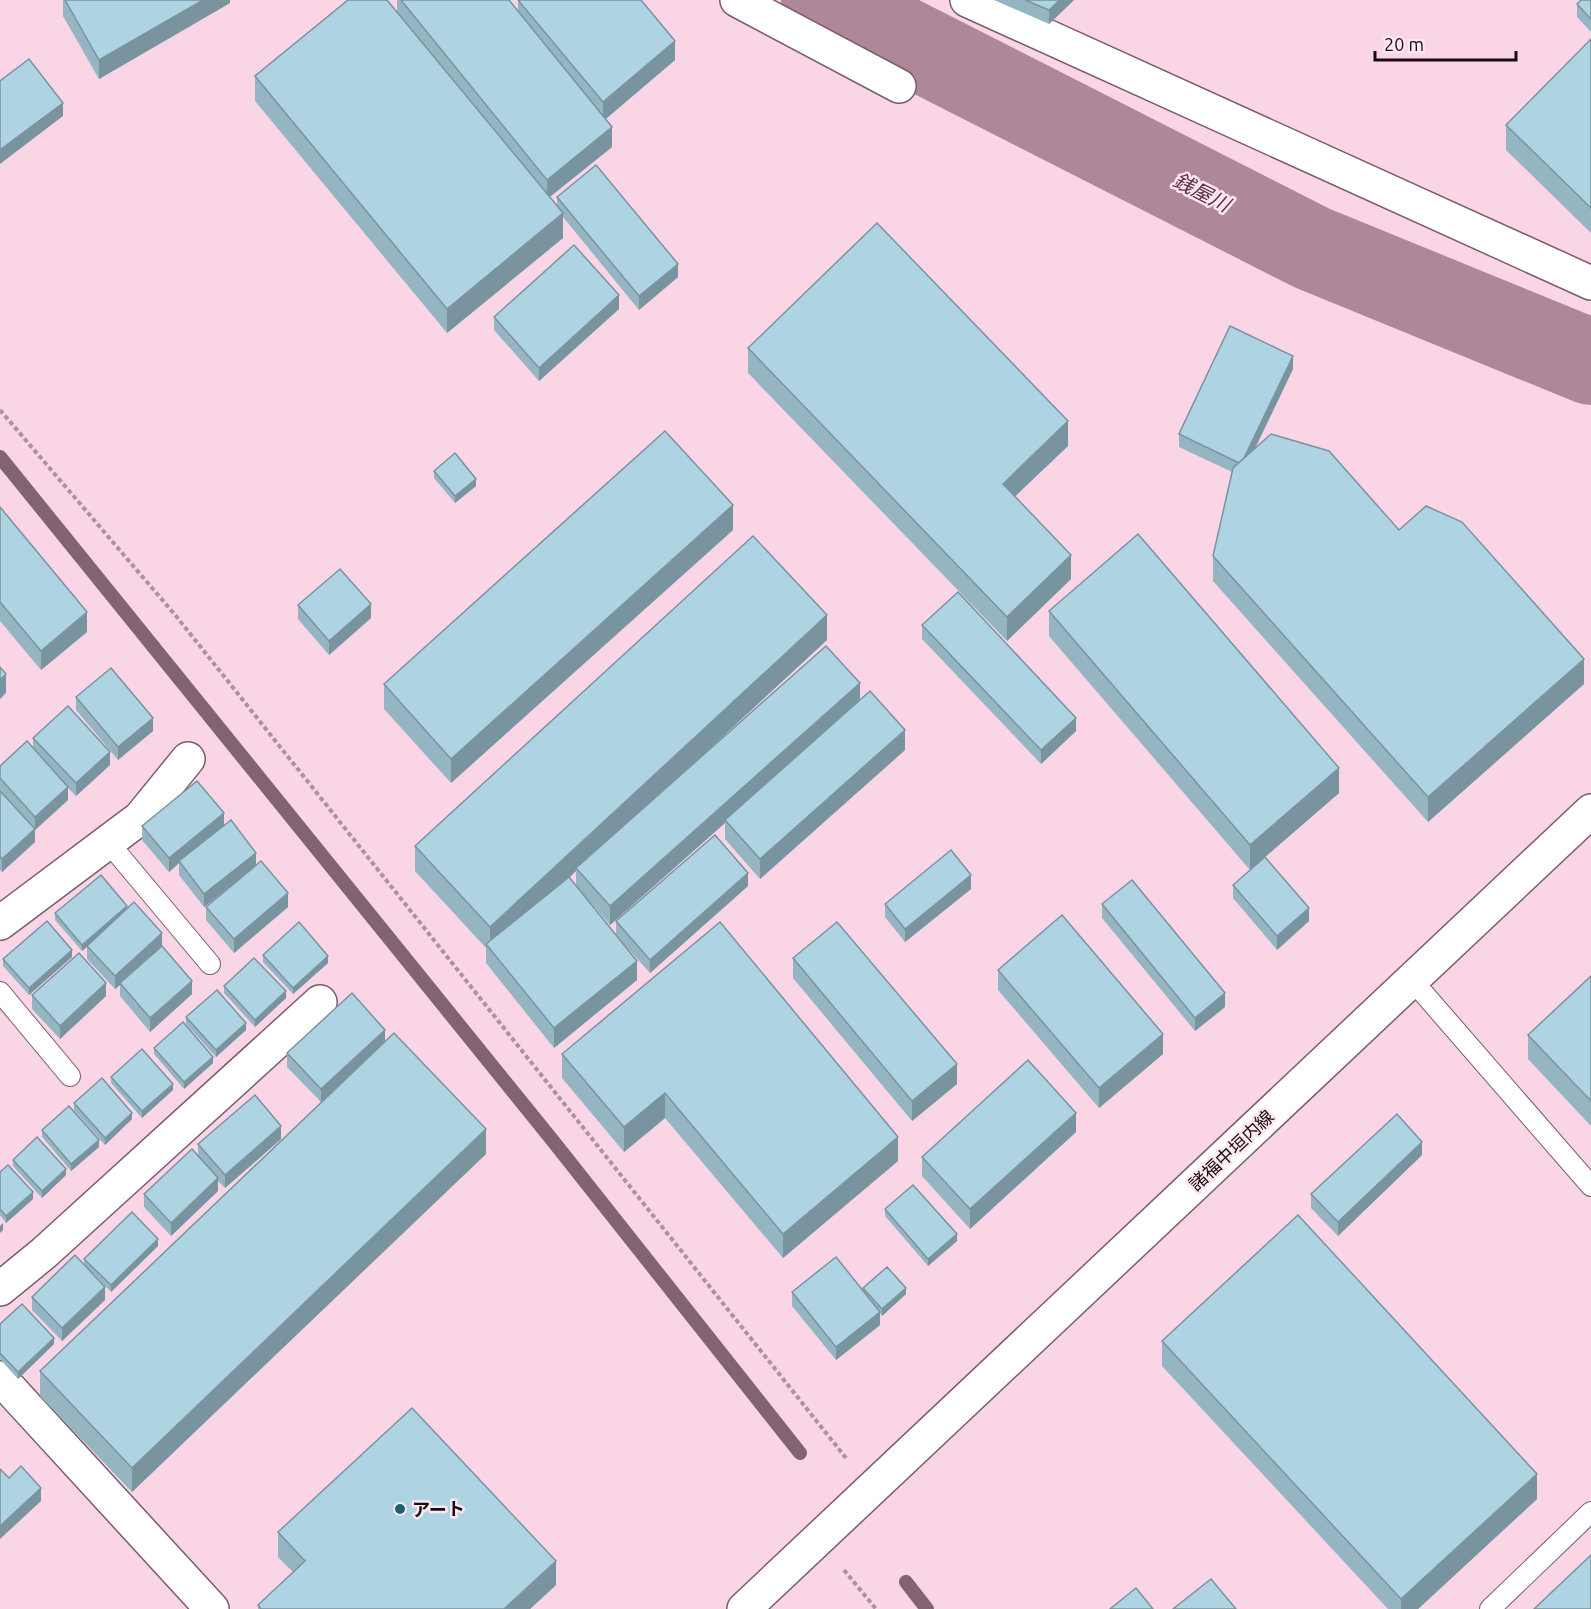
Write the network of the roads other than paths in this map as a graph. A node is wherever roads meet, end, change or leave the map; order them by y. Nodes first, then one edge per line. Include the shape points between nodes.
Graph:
1 (737, 0) edge
2 (967, 0) edge
3 (899, 86) dead end
4 (1591, 283) edge
5 (188, 759) dead end
6 (1591, 811) edge
7 (108, 842) junction
8 (0, 923) edge
9 (210, 964) dead end
10 (1412, 980) junction
11 (0, 992) edge
12 (320, 1002) dead end
13 (70, 1076) dead end
14 (1591, 1186) edge
15 (0, 1289) edge
16 (0, 1378) edge
17 (1591, 1512) edge
18 (212, 1609) edge
19 (744, 1609) edge
20 (1490, 1609) edge

1 - 3 street
2 - 4 street
5 - 7 street via 140,818
6 - 10 street, 諸福中垣内線
7 - 8 street
7 - 9 lane
10 - 14 lane
10 - 19 street, 諸福中垣内線
11 - 13 lane
12 - 15 street
16 - 18 street
17 - 20 lane

